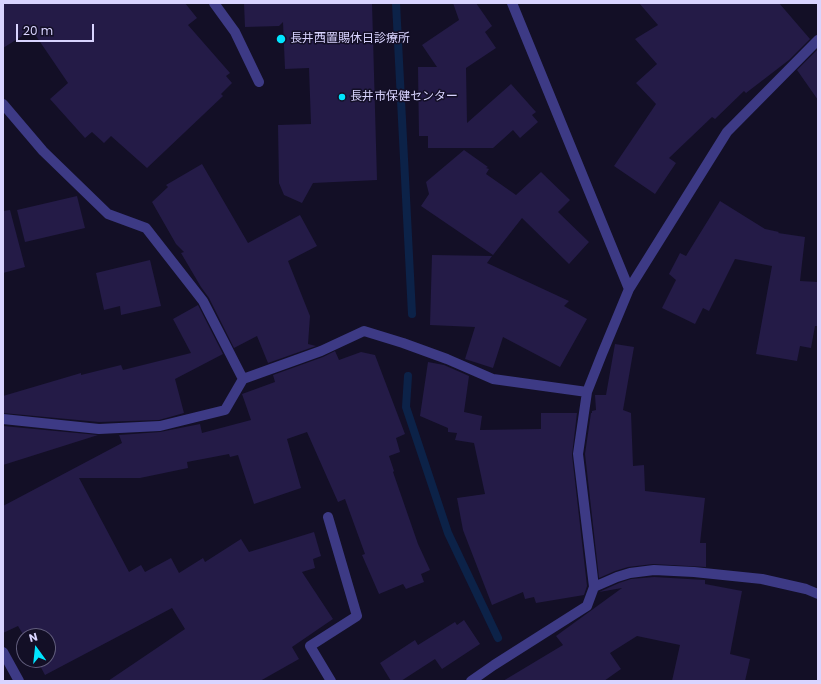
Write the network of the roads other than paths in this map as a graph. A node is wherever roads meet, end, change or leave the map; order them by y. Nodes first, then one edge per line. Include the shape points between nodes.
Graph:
1 (214, 3) edge
2 (512, 3) edge
3 (818, 40) edge
4 (259, 82) dead end
5 (3, 104) edge
6 (629, 289) junction
7 (243, 379) junction
8 (587, 392) junction
9 (3, 419) edge
10 (328, 517) dead end
11 (594, 587) junction
12 (818, 594) edge
13 (3, 652) edge
14 (19, 681) edge
15 (330, 681) edge
16 (471, 681) edge

1 - 4 street via 235,32
2 - 6 street
3 - 6 street via 727,132
5 - 7 street via 43,151 108,214 146,228 203,301
6 - 8 street
7 - 8 street via 321,351 364,331 447,359 493,379
7 - 9 street via 225,410 160,426 99,429
8 - 11 street via 578,454
10 - 15 street via 357,616 310,646
11 - 12 street via 630,573 654,570 762,579
11 - 16 street via 587,606
13 - 14 street

